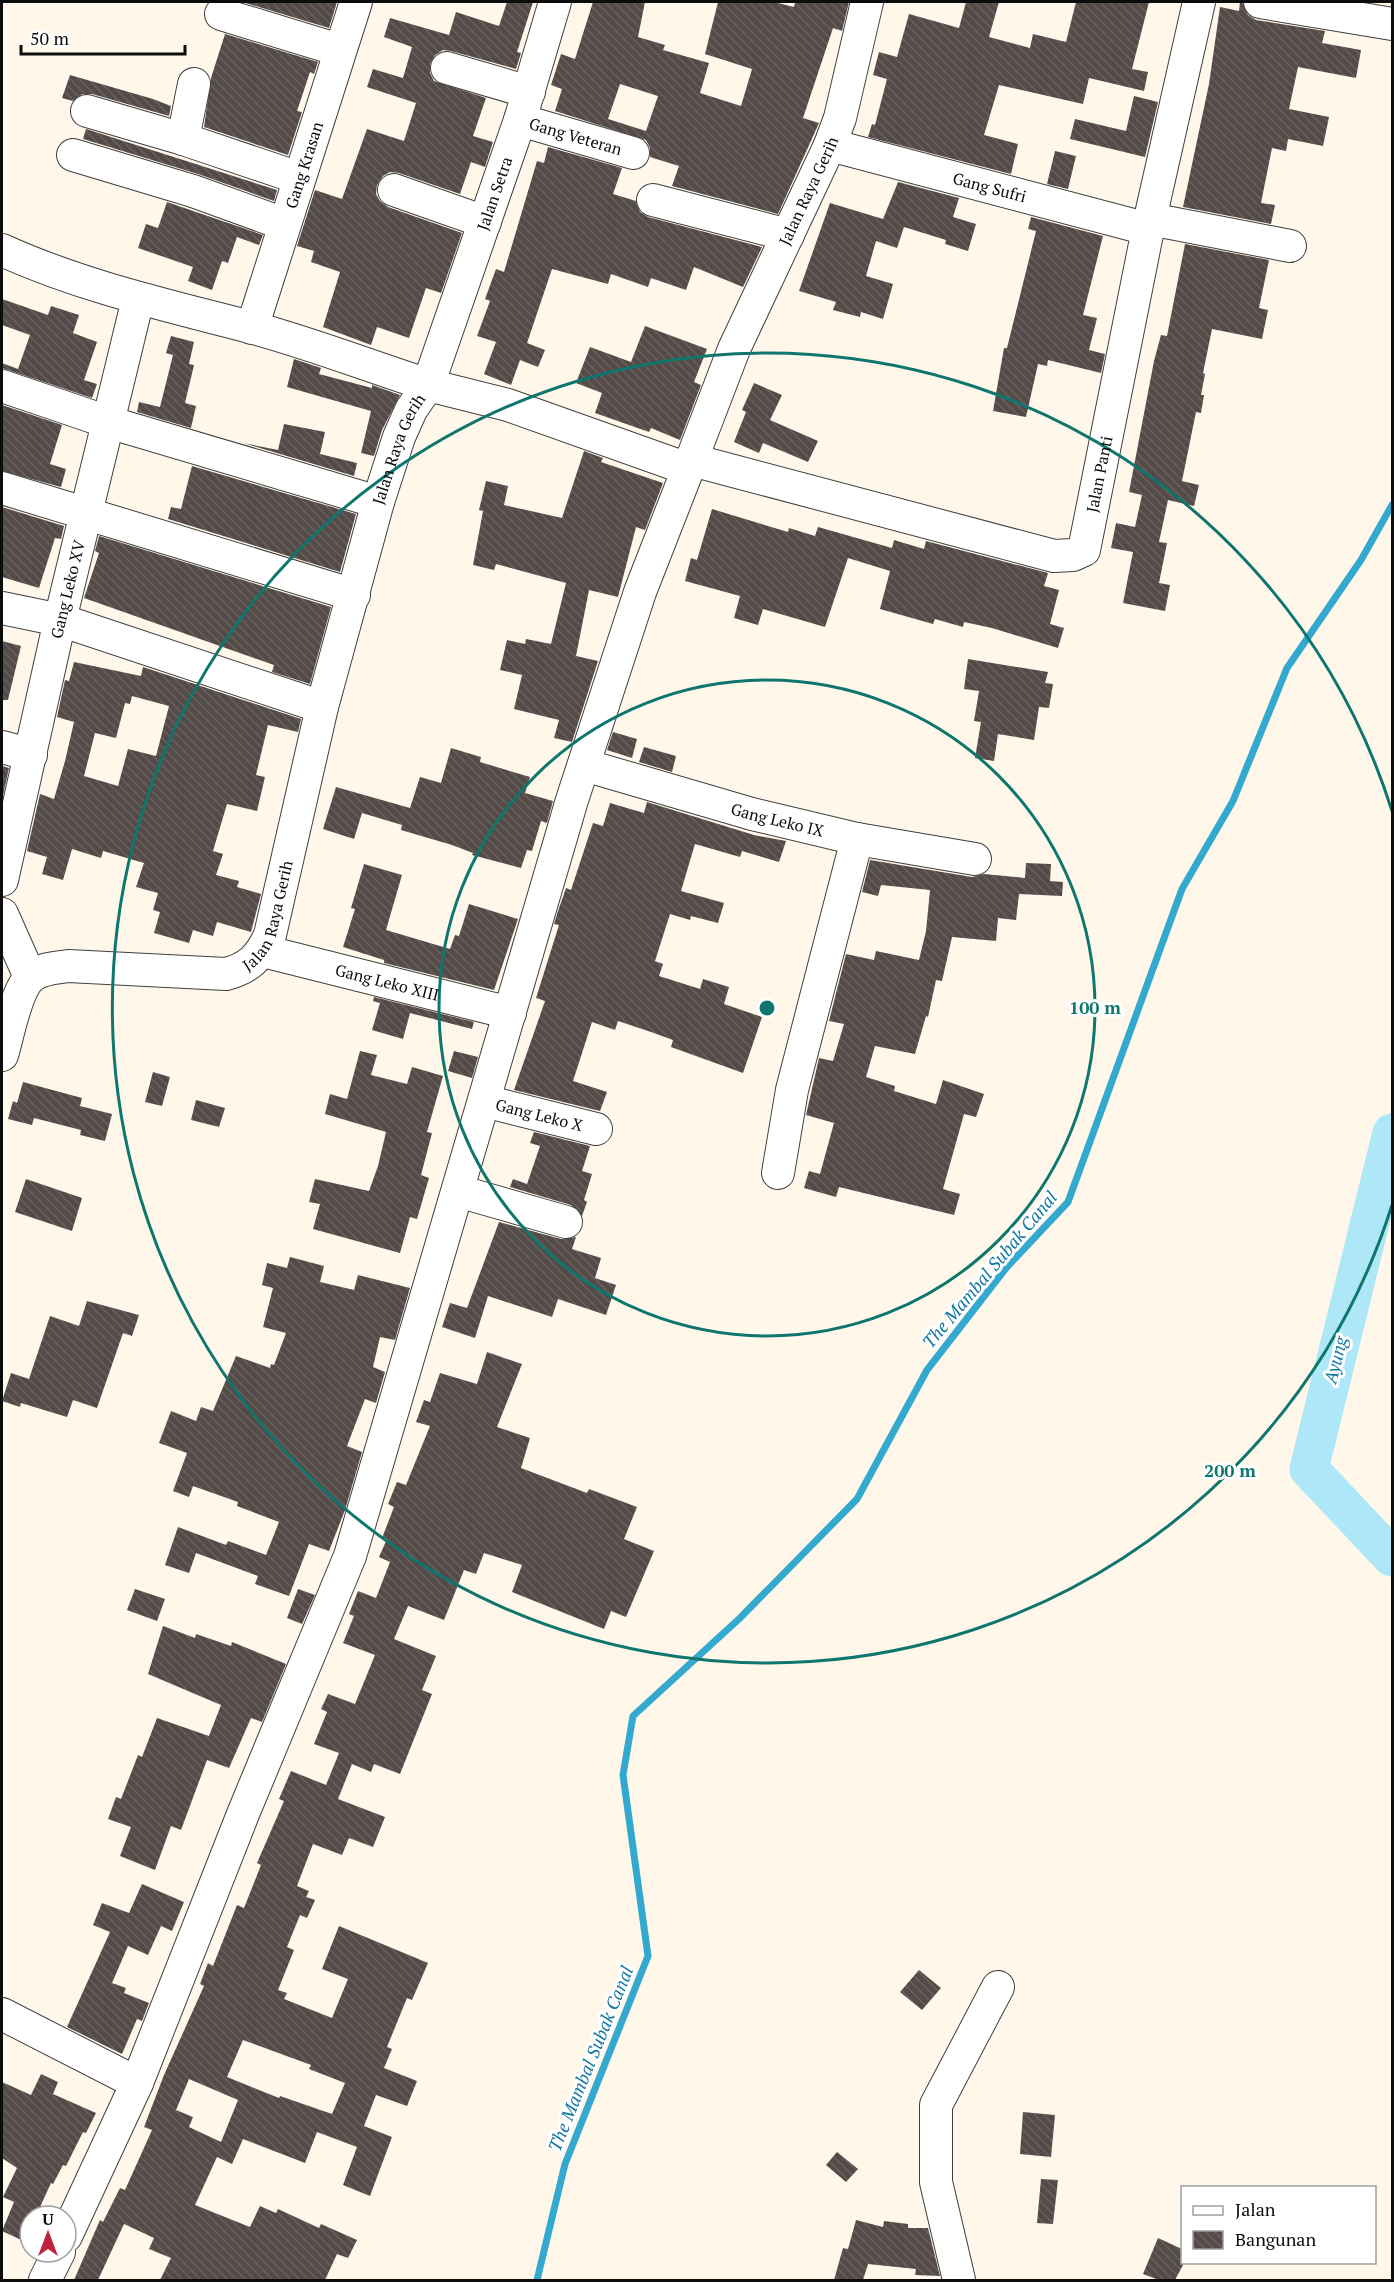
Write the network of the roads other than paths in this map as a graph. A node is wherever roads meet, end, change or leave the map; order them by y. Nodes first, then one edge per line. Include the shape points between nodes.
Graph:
1 (356, 2) edge
2 (555, 2) edge
3 (867, 2) edge
4 (1199, 2) edge
5 (1260, 2) edge
6 (220, 15) dead end
7 (1392, 24) edge
8 (339, 50) junction
9 (447, 68) dead end
10 (194, 84) dead end
11 (525, 106) junction
12 (87, 111) dead end
13 (183, 139) junction
14 (830, 145) junction
15 (633, 153) dead end
16 (73, 155) dead end
17 (299, 178) junction
18 (394, 190) dead end
19 (654, 200) dead end
20 (485, 222) junction
21 (284, 224) junction
22 (1149, 224) junction
23 (788, 235) junction
24 (1290, 246) dead end
25 (2, 250) edge
26 (138, 299) junction
27 (252, 328) junction
28 (428, 385) junction
29 (2, 386) edge
30 (108, 422) junction
31 (690, 464) junction
32 (2, 488) edge
33 (378, 502) junction
34 (86, 514) junction
35 (354, 595) junction
36 (2, 608) edge
37 (60, 620) junction
38 (322, 708) junction
39 (2, 747) edge
40 (32, 755) junction
41 (584, 765) junction
42 (857, 839) junction
43 (975, 859) dead end
44 (2, 880) edge
45 (2, 914) edge
46 (263, 951) junction
47 (30, 977) junction
48 (510, 1013) junction
49 (2, 1055) edge
50 (484, 1101) junction
51 (596, 1129) dead end
52 (778, 1173) dead end
53 (458, 1191) junction
54 (566, 1222) dead end
55 (998, 1987) dead end
56 (2, 2014) edge
57 (137, 2083) junction
58 (78, 2210) edge
59 (52, 2264) edge
60 (45, 2280) edge
61 (959, 2280) edge

1 - 8 street, Gang Krasan
2 - 11 street, Jalan Setra
3 - 14 street, Jalan Raya Gerih
4 - 22 street, Jalan Panti
5 - 7 street
6 - 8 street
8 - 17 street, Gang Krasan
9 - 11 street, Gang Veteran
10 - 13 street
11 - 15 street, Gang Veteran
11 - 20 street, Jalan Setra
12 - 13 street
13 - 17 street
14 - 22 street, Gang Sufri
14 - 23 street, Jalan Raya Gerih
16 - 21 street via 194,191
17 - 21 street, Gang Krasan
18 - 20 street
19 - 23 street
20 - 28 street, Jalan Setra
21 - 27 street, Gang Krasan
22 - 24 street, Gang Sufri
22 - 31 street, Jalan Panti via 1086,545 1080,553 1054,556
23 - 31 street, Jalan Raya Gerih via 734,349
25 - 26 street via 39,267
26 - 27 street
26 - 30 street, Gang Leko XV
27 - 28 street
28 - 31 street, Jalan Raya Gerih via 508,405
28 - 33 street, Jalan Raya Gerih via 399,437
29 - 30 street
30 - 33 street
30 - 34 street, Gang Leko XV
31 - 41 street via 640,592
32 - 34 street
33 - 35 street, Jalan Raya Gerih
34 - 35 street
34 - 37 street, Gang Leko XV
35 - 38 street, Jalan Raya Gerih
36 - 37 street
37 - 38 street
37 - 40 street, Gang Leko XV
38 - 46 street, Jalan Raya Gerih via 270,935
39 - 40 street
40 - 44 street, Gang Leko XV
41 - 42 street, Gang Leko IX via 752,814
41 - 48 street
42 - 43 street, Gang Leko IX
42 - 52 street via 792,1090
45 - 47 street
46 - 47 street, Jalan Raya Gerih via 243,970 226,974 68,966
46 - 48 street, Gang Leko XIII
47 - 49 street via 19,996
48 - 50 street
50 - 51 street, Gang Leko X
50 - 53 street
53 - 54 street
53 - 57 street via 350,1556
55 - 61 street via 936,2105 936,2182
56 - 57 street
57 - 58 street
59 - 60 street

